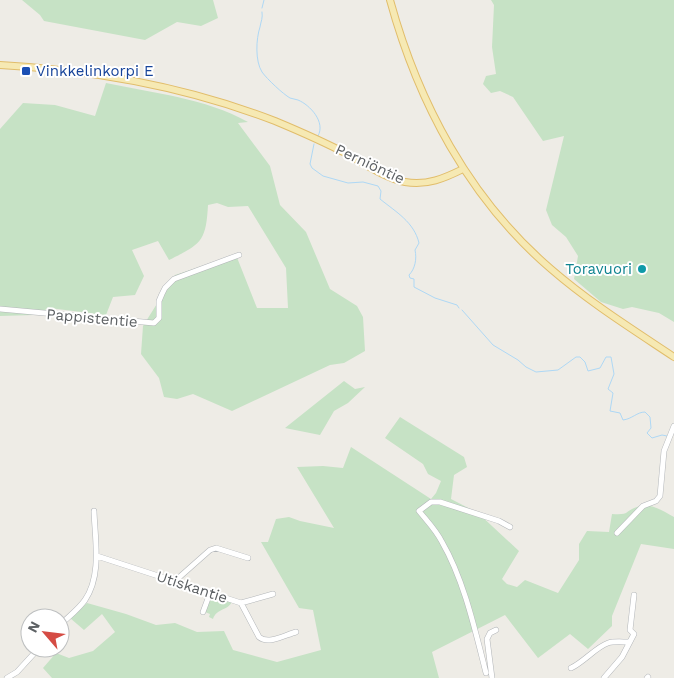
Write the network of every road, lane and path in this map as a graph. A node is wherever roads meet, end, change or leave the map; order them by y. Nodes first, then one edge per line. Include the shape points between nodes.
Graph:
1 (390, 0) edge
2 (0, 64) edge
3 (463, 169) junction
4 (239, 255) dead end
5 (0, 309) edge
6 (674, 357) edge
7 (674, 426) edge
8 (94, 511) dead end
9 (510, 527) dead end
10 (617, 533) dead end
11 (97, 556) junction
12 (248, 558) dead end
13 (175, 581) junction
14 (210, 593) junction
15 (273, 594) dead end
16 (634, 595) dead end
17 (241, 603) junction
18 (203, 612) dead end
19 (70, 616) edge
20 (496, 630) dead end
21 (296, 632) dead end
22 (628, 642) junction
23 (30, 658) edge
24 (571, 668) dead end
25 (486, 673) dead end
26 (7, 678) edge
27 (492, 678) edge
28 (604, 678) edge

1 - 3 main road via 420,88
2 - 3 main road, Perniöntie via 81,72 187,93 275,122 404,182 430,182
3 - 6 main road via 493,211 524,245 592,302
4 - 5 street, Pappistentie via 174,279 162,294 160,318 154,323
7 - 10 street via 664,451 660,496 643,506
8 - 11 street
9 - 25 street via 440,502 431,502 419,511 450,558
11 - 13 street, Utiskantie
11 - 19 street via 93,582 86,598
12 - 13 street via 216,548
13 - 14 street, Utiskantie
14 - 17 street, Utiskantie
14 - 18 street
15 - 17 street
16 - 22 street via 630,630 634,634
17 - 21 street, Utiskantie via 263,640
20 - 27 street via 487,639
22 - 24 street via 601,646 581,664
22 - 28 street via 622,657
23 - 26 street

